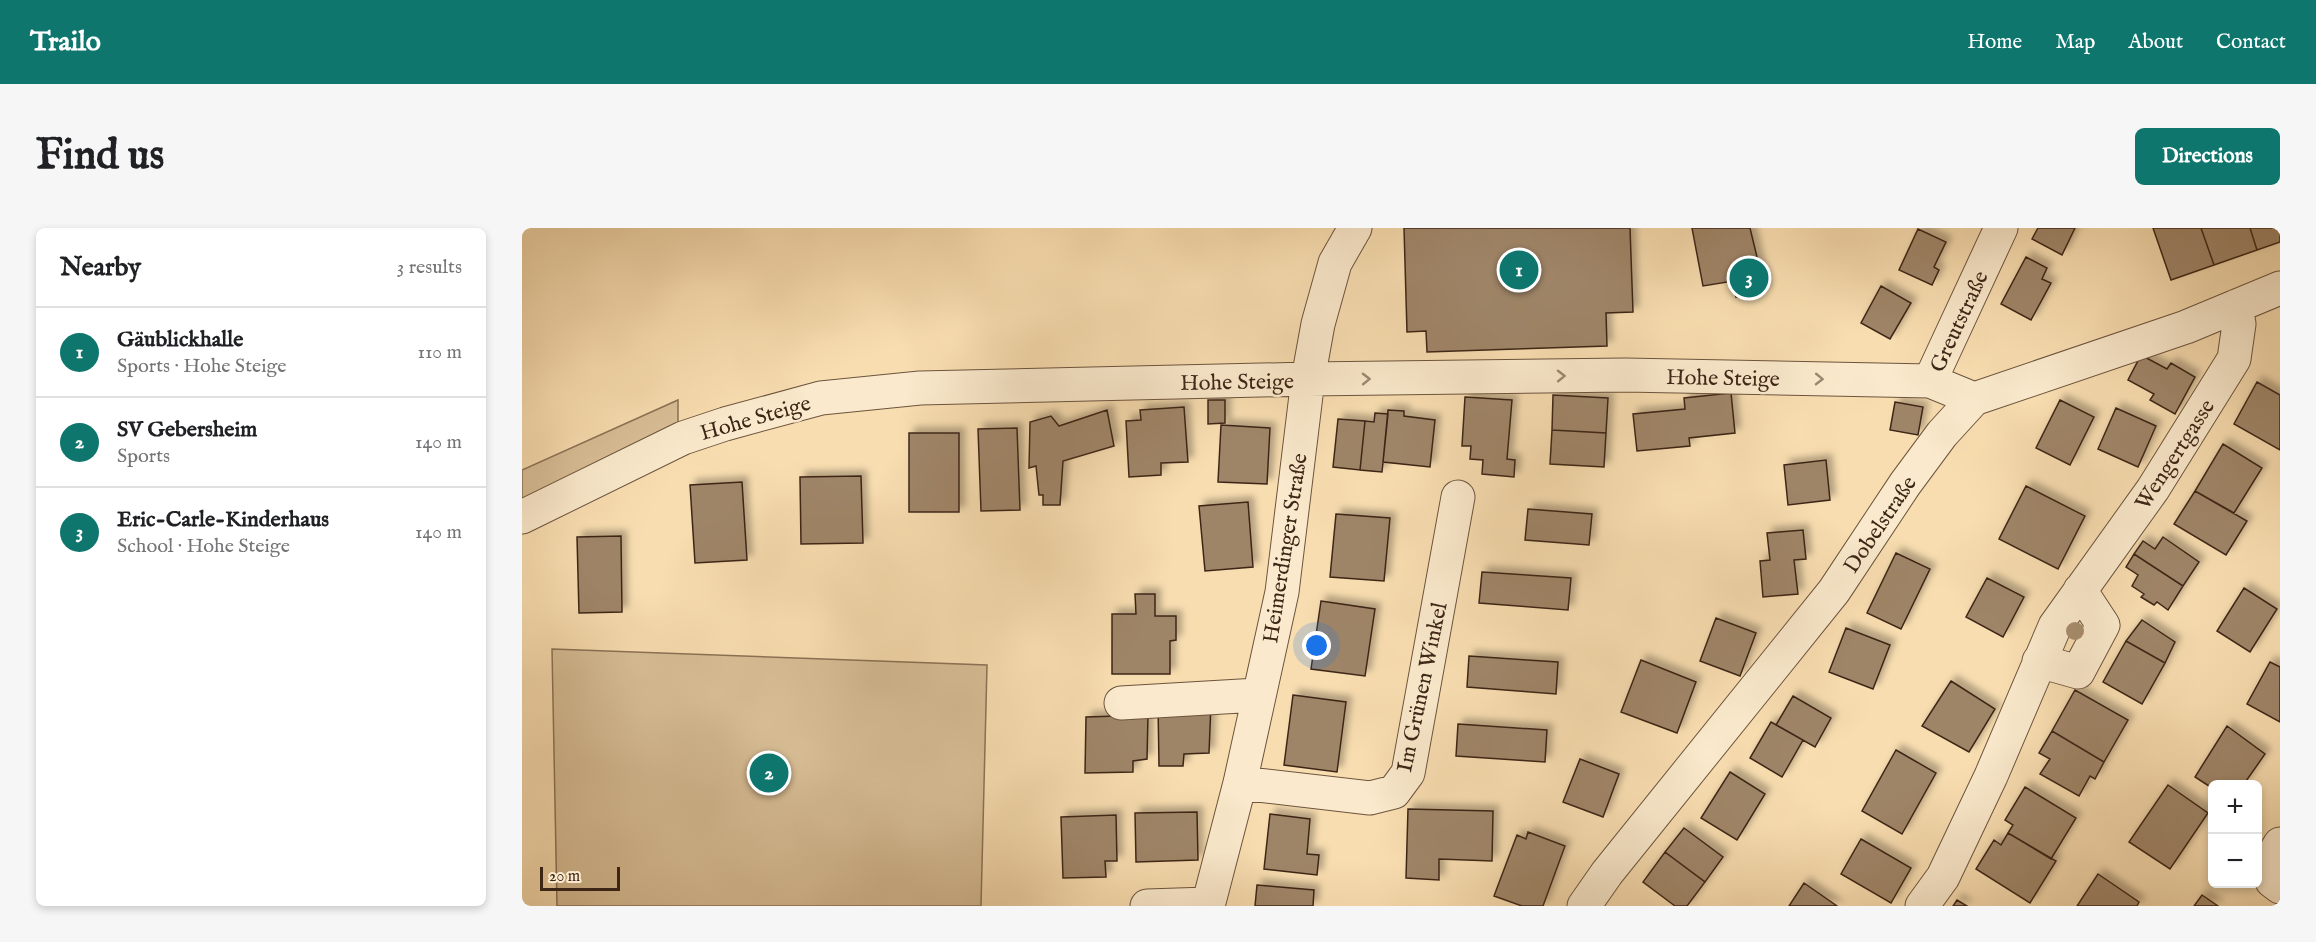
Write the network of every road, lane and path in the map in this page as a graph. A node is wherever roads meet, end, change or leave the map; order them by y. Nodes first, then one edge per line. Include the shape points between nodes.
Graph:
1 (1355, 228) edge
2 (2001, 228) edge
3 (2280, 288) edge
4 (2236, 306) junction
5 (1308, 379) junction
6 (1930, 381) junction
7 (1974, 399) junction
8 (1458, 497) dead end
9 (522, 517) edge
10 (1258, 695) junction
11 (1121, 703) dead end
12 (1240, 783) junction
13 (2280, 844) edge
14 (2280, 887) edge
15 (1208, 905) edge
16 (1147, 906) edge
17 (1584, 906) edge
18 (1922, 906) edge

1 - 5 street, Heimerdinger Straße via 1335,263
2 - 6 street, Greutstraße
3 - 4 street, Dobelstraße
4 - 7 street, Dobelstraße via 2186,327
4 - 18 street, Wengertgasse via 2239,324 2235,359 2153,489 2080,590 2103,625 2078,672 2039,661 1992,776 1943,878
5 -> 6 street, Hohe Steige via 1625,375
5 - 9 street, Hohe Steige via 920,388 821,398 683,438
5 - 10 street, Heimerdinger Straße via 1282,592
6 - 7 street, Hohe Steige
7 - 17 street, Dobelstraße via 1905,484 1834,591
8 - 12 street, Im Grünen Winkel via 1408,773 1394,792 1370,798
10 - 11 street
10 - 12 street, Heimerdinger Straße
12 - 15 street, Heimerdinger Straße
13 - 14 street via 2268,864 2272,881
15 - 16 street

